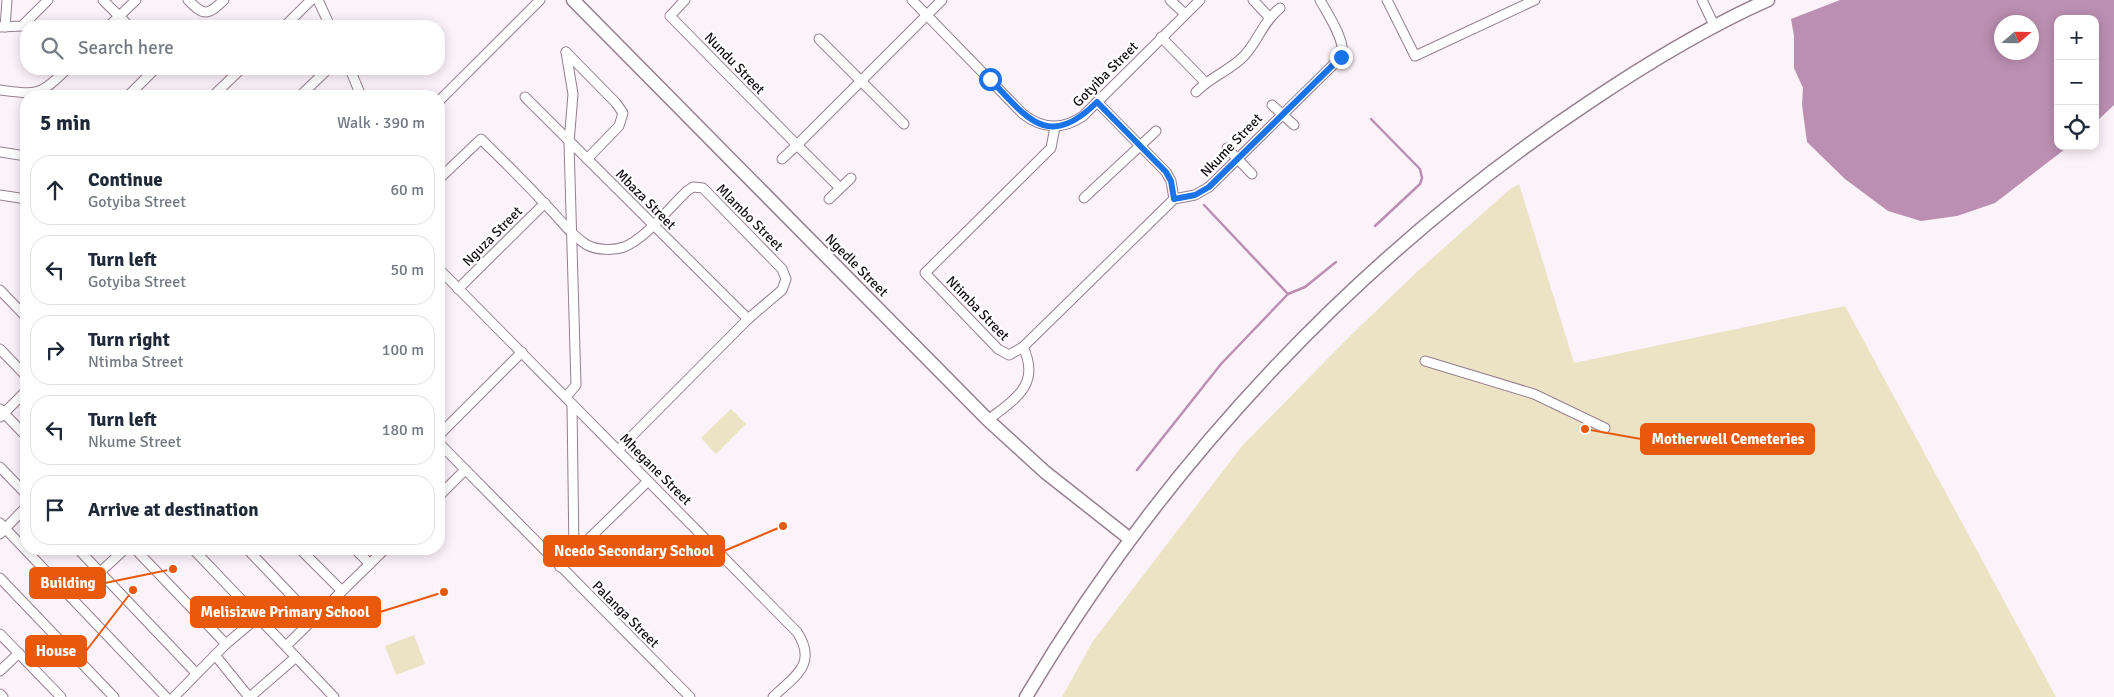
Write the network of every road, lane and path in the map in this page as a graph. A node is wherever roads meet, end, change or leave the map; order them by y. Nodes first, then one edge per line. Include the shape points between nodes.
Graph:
1 (7, 0) edge
2 (48, 0) edge
3 (103, 0) edge
4 (136, 0) edge
5 (188, 0) edge
6 (224, 0) edge
7 (311, 0) edge
8 (318, 0) edge
9 (540, 0) edge
10 (573, 0) edge
11 (685, 0) edge
12 (912, 0) edge
13 (942, 0) edge
14 (1170, 0) edge
15 (1200, 0) edge
16 (1253, 0) edge
17 (1320, 0) edge
18 (1386, 0) edge
19 (1535, 0) edge
20 (1702, 0) edge
21 (1768, 0) edge
22 (1280, 8) dead end
23 (1185, 14) junction
24 (927, 15) junction
25 (120, 16) junction
26 (1269, 17) junction
27 (28, 20) edge
28 (116, 20) edge
29 (124, 20) edge
30 (290, 20) edge
31 (327, 20) edge
32 (1714, 24) junction
33 (20, 26) edge
34 (2, 27) edge
35 (1161, 37) junction
36 (819, 39) dead end
37 (60, 75) edge
38 (149, 75) edge
39 (235, 75) edge
40 (322, 75) edge
41 (352, 75) edge
42 (861, 80) junction
43 (1205, 82) junction
44 (0, 90) edge
45 (43, 90) edge
46 (134, 90) edge
47 (219, 90) edge
48 (306, 90) edge
49 (359, 90) edge
50 (20, 92) edge
51 (1196, 92) dead end
52 (445, 95) edge
53 (525, 97) dead end
54 (1097, 102) junction
55 (1272, 105) dead end
56 (1282, 113) junction
57 (904, 124) dead end
58 (1294, 125) dead end
59 (1055, 127) junction
60 (1156, 131) dead end
61 (569, 143) junction
62 (797, 144) junction
63 (1140, 145) junction
64 (1227, 148) dead end
65 (0, 152) edge
66 (20, 155) edge
67 (1237, 158) junction
68 (587, 159) junction
69 (782, 159) dead end
70 (445, 173) edge
71 (1252, 174) dead end
72 (851, 178) dead end
73 (840, 188) junction
74 (0, 195) edge
75 (20, 198) edge
76 (1084, 198) dead end
77 (829, 199) dead end
78 (1174, 199) junction
79 (545, 203) junction
80 (652, 224) junction
81 (572, 234) junction
82 (445, 275) edge
83 (458, 289) junction
84 (0, 290) edge
85 (20, 311) edge
86 (748, 320) junction
87 (1023, 347) junction
88 (0, 349) edge
89 (522, 352) junction
90 (1426, 361) dead end
91 (20, 370) edge
92 (20, 396) edge
93 (569, 400) junction
94 (1, 413) edge
95 (988, 420) junction
96 (1605, 428) dead end
97 (445, 429) edge
98 (20, 430) edge
99 (445, 449) edge
100 (618, 450) junction
101 (0, 467) edge
102 (465, 470) junction
103 (648, 481) junction
104 (20, 488) edge
105 (445, 490) edge
106 (20, 512) edge
107 (2, 528) edge
108 (1130, 539) junction
109 (20, 546) edge
110 (574, 554) junction
111 (29, 555) edge
112 (84, 555) edge
113 (118, 555) edge
114 (141, 555) edge
115 (199, 555) edge
116 (253, 555) edge
117 (306, 555) edge
118 (361, 555) edge
119 (379, 555) edge
120 (370, 564) junction
121 (560, 567) junction
122 (100, 572) junction
123 (0, 578) edge
124 (342, 591) junction
125 (72, 598) junction
126 (258, 617) junction
127 (313, 618) junction
128 (0, 634) edge
129 (226, 644) junction
130 (286, 646) junction
131 (18, 653) junction
132 (215, 655) junction
133 (296, 657) junction
134 (0, 671) edge
135 (196, 673) junction
136 (0, 694) edge
137 (3, 697) edge
138 (61, 697) edge
139 (114, 697) edge
140 (166, 697) edge
141 (174, 697) edge
142 (250, 697) edge
143 (334, 697) edge
144 (690, 697) edge
145 (773, 697) edge
146 (1026, 697) edge

1 - 34 street
2 - 27 street
3 - 25 street
4 - 25 street
5 - 6 street via 206,13
7 - 30 street
8 - 31 street
9 - 52 street
10 - 95 main road, Ngedle Street
11 - 62 street, Nundu Street via 670,16
12 - 24 street
13 - 24 street
14 - 23 street
15 - 23 street, Gotyiba Street
16 - 26 street
17 - 56 street, Nkume Street via 1343,52
18 - 19 street via 1415,56
20 - 32 street
21 - 32 main road
22 - 26 street
23 - 35 street, Gotyiba Street
24 - 42 street
24 - 59 street via 1023,114 1041,125
25 - 28 street
25 - 29 street
26 - 43 street via 1245,55
32 - 108 main road via 1542,134 1483,178 1349,291 1260,382
33 - 34 street
35 - 43 street
35 - 54 street, Gotyiba Street
36 - 42 street
37 - 45 street
38 - 46 street
39 - 47 street
40 - 48 street
41 - 49 street
42 - 57 street
42 - 62 street
43 - 51 street
44 - 50 street
53 - 61 street, Mbaza Street
54 - 59 street, Gotyiba Street via 1074,122
54 - 63 street
55 - 56 street
56 - 58 street
56 - 67 street, Nkume Street
59 - 87 street, Ntimba Street via 1051,148 925,273 1005,354 1014,354
60 - 63 street
61 - 68 street, Mbaza Street
61 - 68 street via 573,94 566,52 623,113 619,126
61 - 81 street
62 - 69 street
62 - 73 street, Nundu Street
63 - 76 street
63 - 78 street via 1169,177
64 - 67 street
65 - 66 street
67 - 71 street
67 - 78 street, Nkume Street via 1205,191
68 - 80 street, Mbaza Street
70 - 79 street, Mlambo Street via 481,139
72 - 73 street
73 - 77 street
74 - 75 street
78 - 87 street, Ntimba Street
79 - 81 street, Mlambo Street
79 - 83 street, Nguza Street
80 - 81 street, Mlambo Street via 634,242 622,248 597,249
80 - 86 street, Mbaza Street
80 - 86 street, Mlambo Street via 687,191 697,186 703,188 785,274 786,284 782,290
81 - 93 street via 576,385
82 - 83 street, Mhegane Street
83 - 89 street, Mhegane Street
84 - 85 street
86 - 100 street, Mlambo Street
87 - 95 street via 1030,363 1030,378 1018,396
88 - 91 street
89 - 93 street, Mhegane Street
89 - 97 street
90 - 96 street via 1534,394
92 - 94 street
93 - 100 street, Mhegane Street
93 - 110 street
94 - 98 street
95 - 108 main road, Ngedle Street via 1046,472
99 - 102 street, Palanga Street
100 - 103 street, Mhegane Street
101 - 104 street
102 - 105 street
102 - 121 street, Palanga Street
103 - 110 street
103 - 145 street, Mhegane Street via 803,640 806,662
106 - 107 street
107 - 109 street
108 - 146 main road
110 - 121 street
111 - 125 street
112 - 122 street
113 - 122 street
114 - 129 street
115 - 126 street
116 - 127 street
117 - 124 street
118 - 120 street
119 - 120 street
120 - 124 street
121 - 144 street, Palanga Street
122 - 125 street
122 - 135 street
123 - 139 street
124 - 127 street
125 - 140 street
126 - 129 street
126 - 130 street
127 - 130 street
128 - 131 street
129 - 132 street
130 - 133 street
131 - 134 street
131 - 138 street
132 - 135 street
132 - 142 street
133 - 142 street
133 - 143 street
135 - 141 street
136 - 137 street

